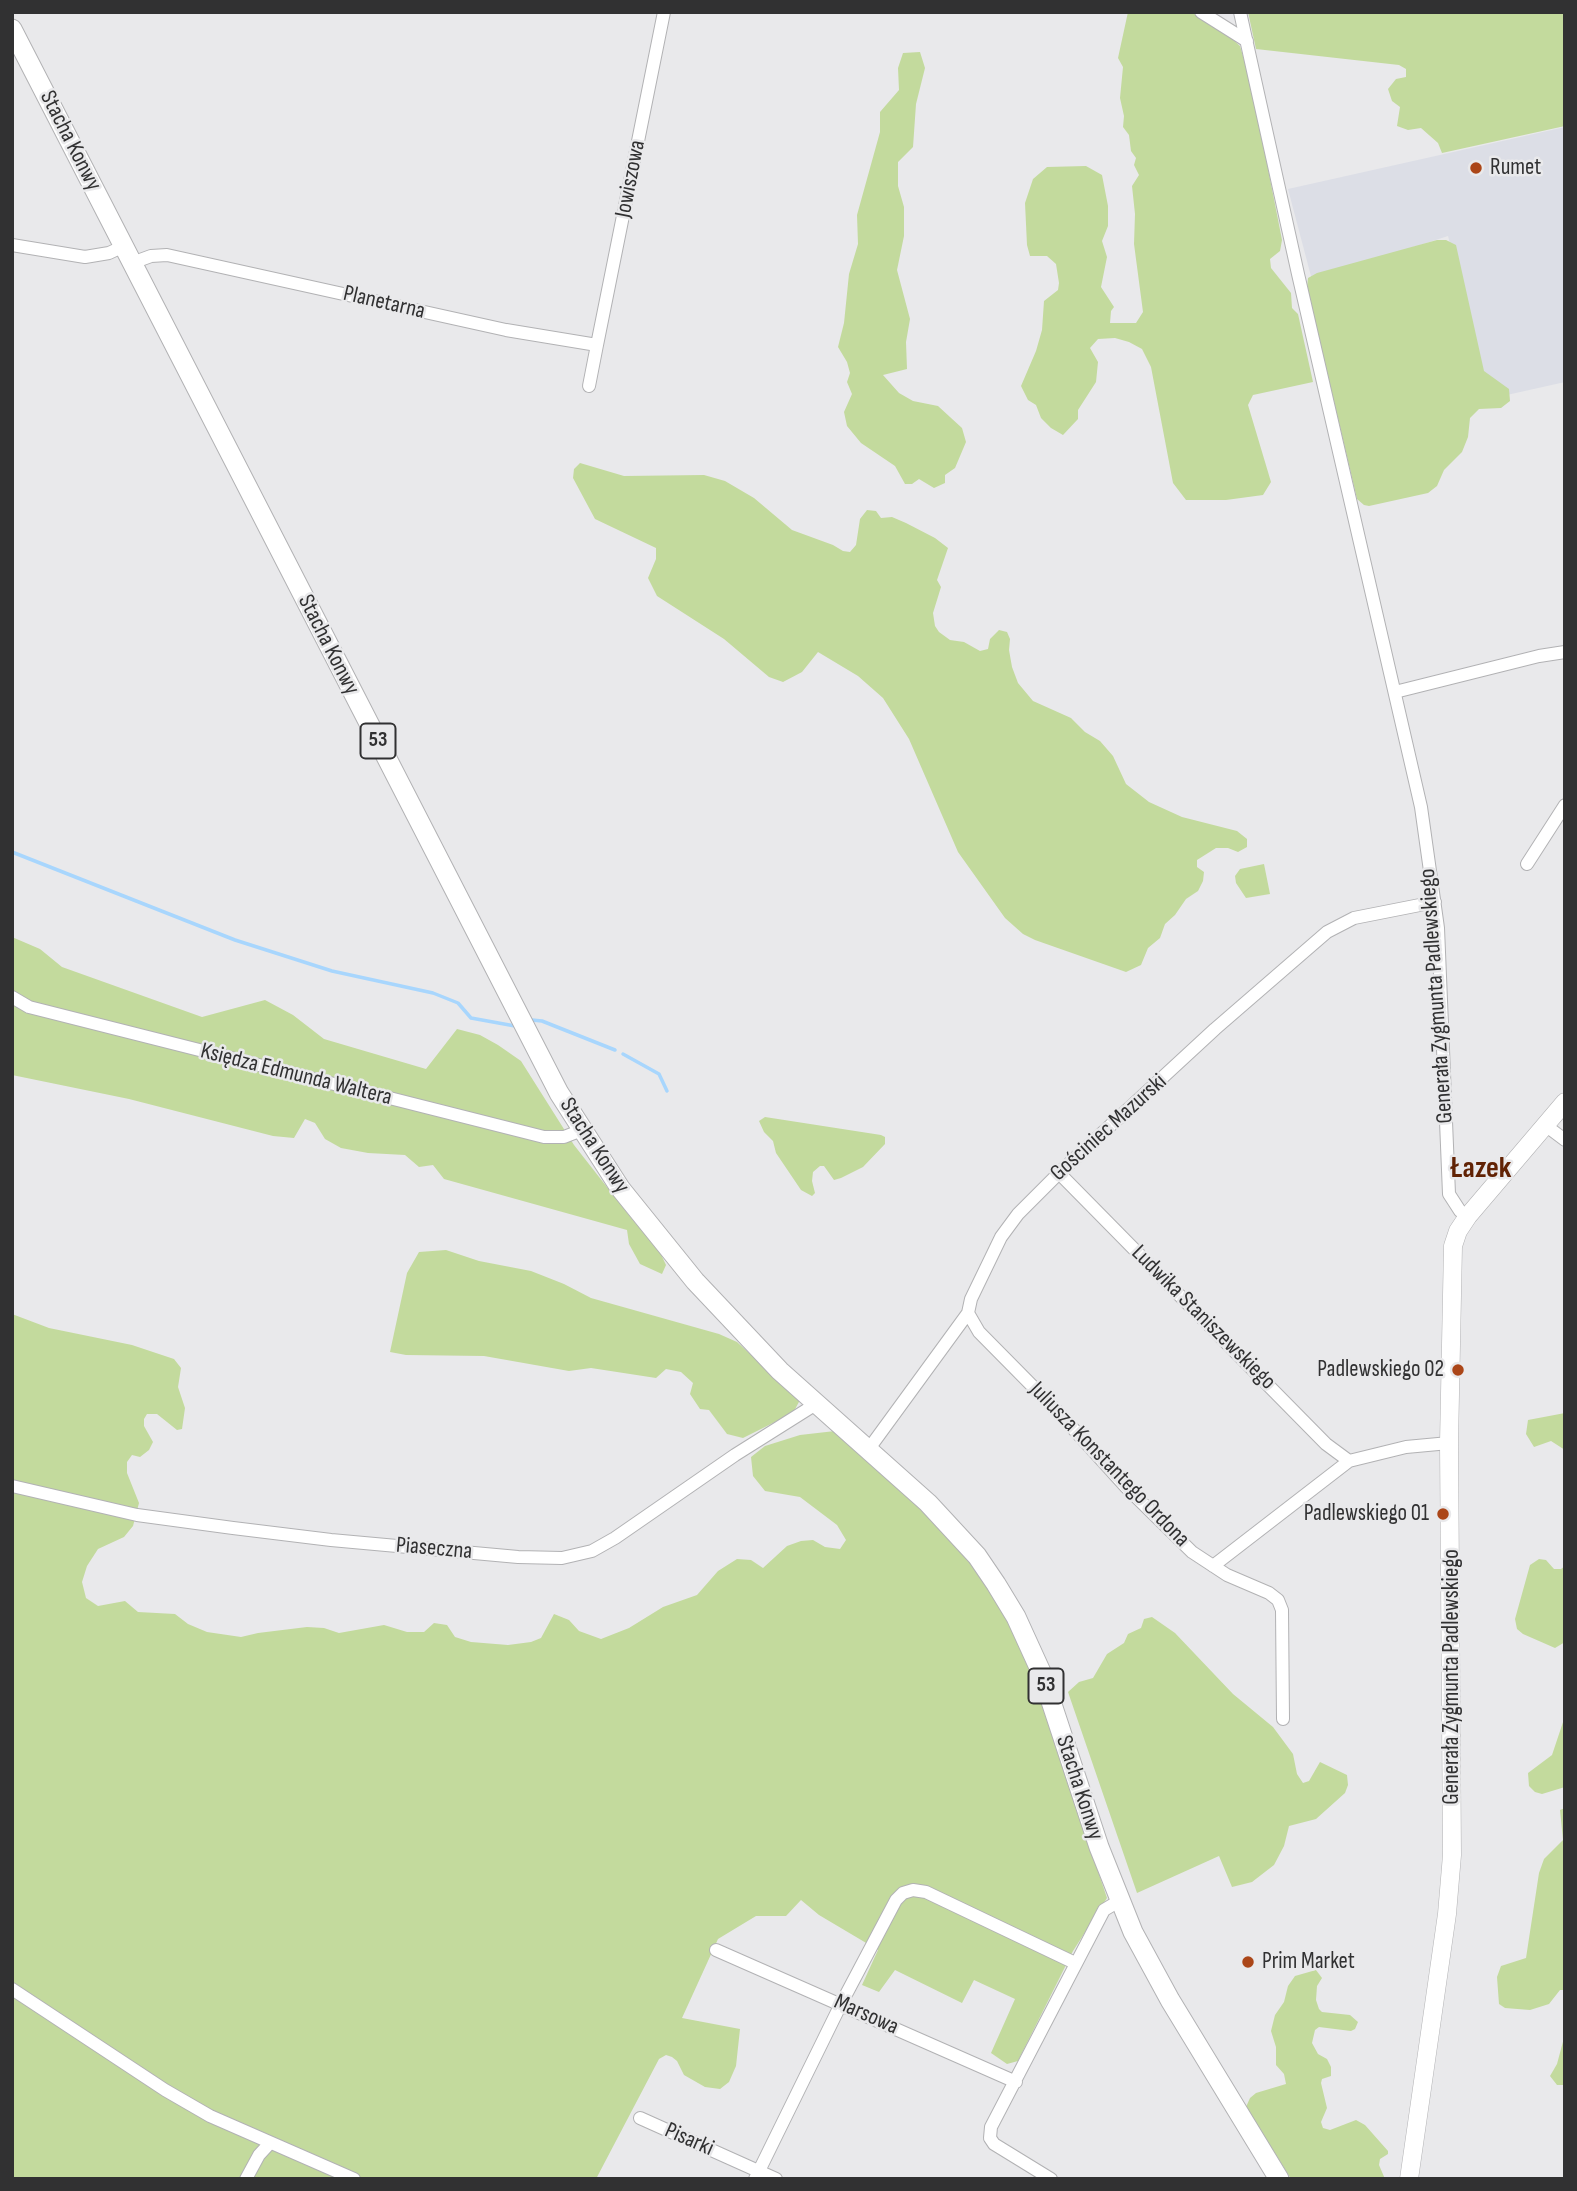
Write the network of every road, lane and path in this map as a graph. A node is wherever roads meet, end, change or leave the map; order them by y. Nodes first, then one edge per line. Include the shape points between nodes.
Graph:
1 (664, 12) edge
2 (1201, 12) edge
3 (1240, 12) edge
4 (12, 29) edge
5 (1247, 41) junction
6 (12, 245) edge
7 (128, 255) junction
8 (597, 345) junction
9 (589, 386) dead end
10 (1565, 652) edge
11 (1395, 692) junction
12 (1565, 805) edge
13 (1527, 863) dead end
14 (1435, 902) junction
15 (12, 997) edge
16 (1565, 1102) edge
17 (1545, 1125) junction
18 (582, 1130) junction
19 (1565, 1140) edge
20 (1059, 1173) junction
21 (1468, 1216) junction
22 (968, 1312) junction
23 (816, 1404) junction
24 (1449, 1443) junction
25 (868, 1450) junction
26 (1349, 1461) junction
27 (12, 1486) edge
28 (1213, 1566) junction
29 (1283, 1719) dead end
30 (1119, 1901) junction
31 (716, 1950) dead end
32 (1075, 1962) junction
33 (12, 1989) edge
34 (841, 2004) junction
35 (1016, 2082) junction
36 (640, 2118) dead end
37 (270, 2143) junction
38 (757, 2175) edge
39 (246, 2179) edge
40 (354, 2179) edge
41 (776, 2179) edge
42 (1051, 2179) edge
43 (1279, 2179) edge
44 (1409, 2179) edge

1 - 8 street, Jowiszowa
2 - 5 street
3 - 5 street, Generała Zygmunta Padlewskiego
4 - 7 main road, Stacha Konwy / 53
5 - 11 street, Generała Zygmunta Padlewskiego
6 - 7 street, Planetarna via 85,257
7 - 8 street, Planetarna via 167,255 506,330
7 - 18 main road, Stacha Konwy / 53
8 - 9 street
10 - 11 street
11 - 14 street, Generała Zygmunta Padlewskiego via 1421,807
12 - 13 street
14 - 20 street, Gościniec Mazurski via 1354,918 1327,932
14 - 21 street, Generała Zygmunta Padlewskiego via 1448,1183 1453,1203
15 - 18 street, Księdza Edmunda Waltera via 29,1007 544,1137 564,1137
16 - 17 street
17 - 19 street
17 - 21 street
18 - 23 main road, Stacha Konwy / 53 via 673,1256 745,1336
20 - 22 street, Gościniec Mazurski via 1001,1237
20 - 26 street, Ludwika Staniszewskiego via 1326,1444
21 - 24 street, Generała Zygmunta Padlewskiego via 1455,1239 1451,1264
22 - 25 street, Gościniec Mazurski
22 - 28 street, Juliusza Konstantego Ordona via 979,1332 1126,1487 1192,1552
23 - 25 main road, Stacha Konwy / 53
23 - 27 street, Piaseczna via 615,1538 592,1551 562,1558 331,1540 220,1526 137,1515
24 - 26 street
24 - 44 street, Generała Zygmunta Padlewskiego via 1452,1855
25 - 30 main road, Stacha Konwy / 53 via 956,1532 1016,1617 1042,1674
26 - 28 street
28 - 29 street, Juliusza Konstantego Ordona via 1269,1592 1281,1605
30 - 32 street via 1104,1910
30 - 43 main road, Stacha Konwy / 53 via 1150,1966
31 - 34 street, Marsowa
32 - 34 street via 913,1890 896,1900
32 - 35 street
33 - 37 street via 165,2090
34 - 35 street, Marsowa
34 - 38 street
35 - 42 street via 991,2127 990,2138
36 - 38 street, Pisarki
37 - 39 street
37 - 40 street
38 - 41 street, Pisarki

